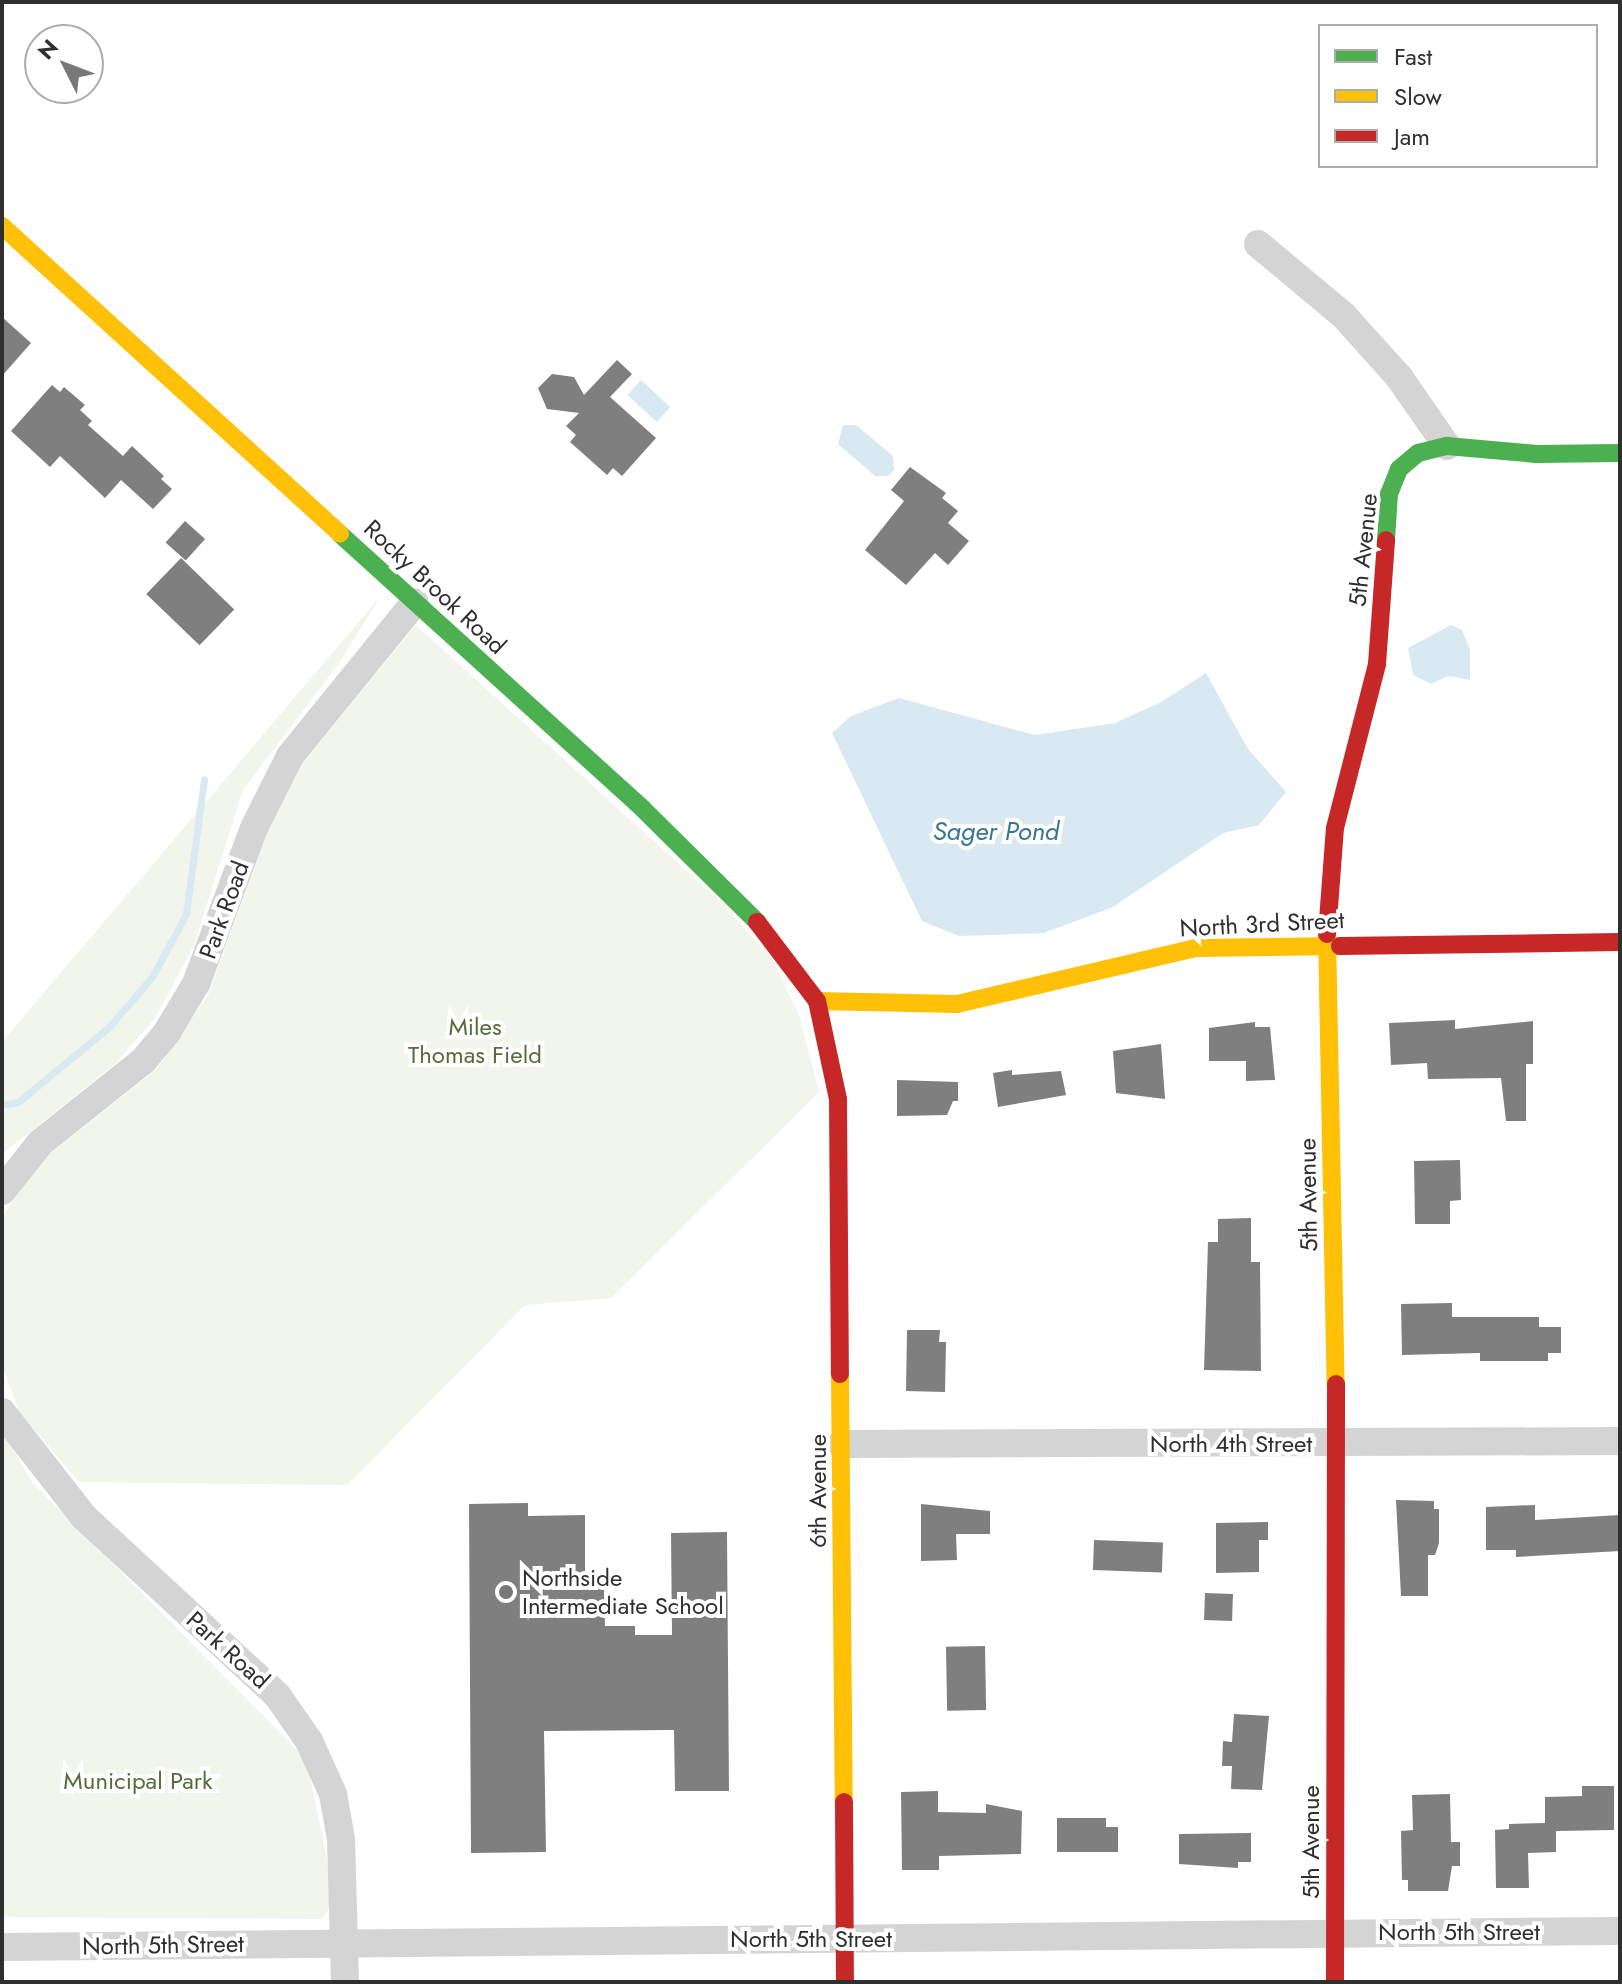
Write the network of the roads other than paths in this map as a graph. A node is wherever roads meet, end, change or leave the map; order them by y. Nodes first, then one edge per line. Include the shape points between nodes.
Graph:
1 (2, 226) edge
2 (1258, 244) dead end
3 (1447, 446) junction
4 (1620, 453) edge
5 (415, 602) junction
6 (1620, 942) edge
7 (1326, 943) junction
8 (817, 1001) junction
9 (2, 1191) edge
10 (2, 1412) edge
11 (1620, 1441) edge
12 (841, 1444) junction
13 (1337, 1444) junction
14 (1620, 1931) edge
15 (1335, 1933) junction
16 (844, 1940) junction
17 (345, 1942) junction
18 (2, 1947) edge
19 (345, 1982) edge
20 (845, 1982) edge
21 (1335, 1982) edge

1 - 5 street, Rocky Brook Road
2 - 3 street via 1344,316 1399,377
3 - 4 street via 1537,454
3 - 7 street, 5th Avenue via 1418,453 1399,469 1389,494 1377,664 1335,828
5 - 8 street, Rocky Brook Road via 643,809 760,925
5 - 9 street, Park Road via 290,756 254,828 196,984 167,1032 143,1061 40,1143
6 - 7 street, North 3rd Street
7 - 8 street, North 3rd Street via 1195,948 957,1004
7 - 13 street, 5th Avenue
8 - 12 street, 6th Avenue via 838,1099
10 - 17 street, Park Road via 84,1517 277,1695 309,1741 333,1794 341,1839
11 - 13 street, North 4th Street
12 - 13 street, North 4th Street
12 - 16 street, 6th Avenue
13 - 15 street, 5th Avenue
14 - 15 street, North 5th Street
15 - 16 street, North 5th Street
15 - 21 street, 5th Avenue
16 - 17 street, North 5th Street
16 - 20 street, 6th Avenue
17 - 18 street, North 5th Street
17 - 19 street, Park Road

